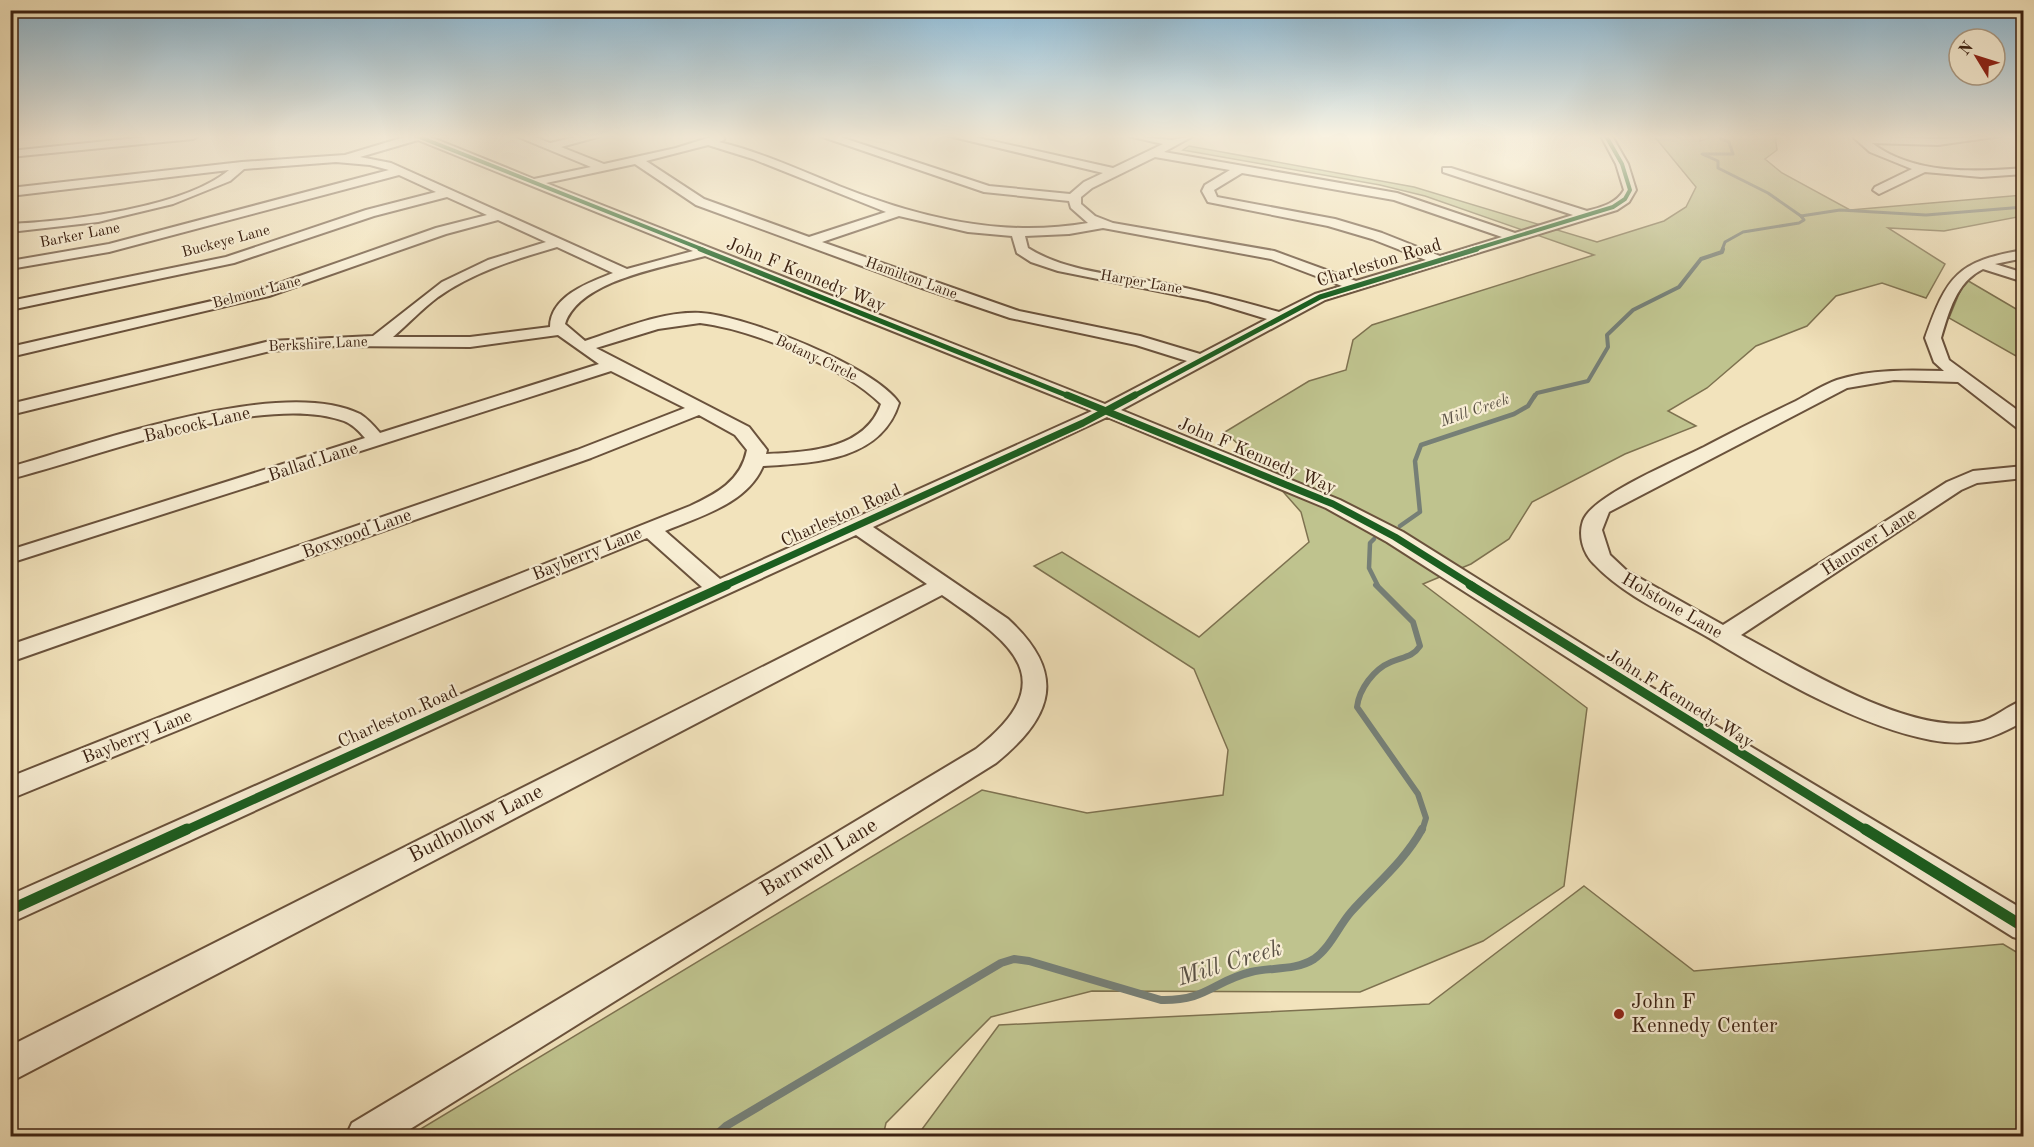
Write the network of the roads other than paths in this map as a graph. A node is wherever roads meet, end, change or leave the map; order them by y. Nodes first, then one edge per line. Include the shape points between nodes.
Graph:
1 (31, 190) edge
2 (200, 190) edge
3 (322, 190) edge
4 (439, 190) edge
5 (554, 190) edge
6 (679, 190) edge
7 (840, 190) edge
8 (993, 190) edge
9 (1083, 190) edge
10 (1208, 190) edge
11 (1355, 190) edge
12 (1507, 190) edge
13 (1630, 190) edge
14 (10, 192) edge
15 (446, 193) junction
16 (1074, 198) junction
17 (898, 212) junction
18 (498, 216) junction
19 (1589, 216) junction
20 (1104, 224) junction
21 (10, 228) edge
22 (1018, 234) junction
23 (1515, 237) junction
24 (808, 242) junction
25 (558, 243) junction
26 (707, 251) junction
27 (2024, 254) edge
28 (1438, 260) junction
29 (1981, 264) junction
30 (10, 265) edge
31 (627, 274) junction
32 (2024, 278) edge
33 (1353, 285) junction
34 (10, 306) edge
35 (1278, 318) junction
36 (560, 330) junction
37 (376, 342) junction
38 (584, 347) junction
39 (10, 352) edge
40 (1201, 360) junction
41 (615, 364) junction
42 (1959, 376) junction
43 (700, 408) junction
44 (10, 410) edge
45 (1107, 412) junction
46 (2024, 424) edge
47 (377, 441) junction
48 (757, 460) junction
49 (2024, 472) edge
50 (10, 473) edge
51 (857, 526) junction
52 (649, 528) junction
53 (10, 557) edge
54 (943, 585) junction
55 (717, 588) junction
56 (1722, 636) junction
57 (10, 654) edge
58 (2024, 710) edge
59 (10, 789) edge
60 (10, 910) edge
61 (2024, 927) edge
62 (10, 1065) edge
63 (365, 1137) edge

1 - 14 street
2 - 21 street via 69,223
3 - 30 street, Barker Lane via 170,234
4 - 15 street
5 - 26 street, John F Kennedy Way
6 - 24 street, Hamilton Lane via 694,200
7 - 17 street
8 - 16 street
9 - 16 street
10 - 28 street via 1212,199 1342,225
11 - 23 street via 1397,197
12 - 19 street
13 - 19 street, Charleston Road via 1625,199 1613,207
15 - 18 street
15 - 34 street, Buckeye Lane via 377,211 229,260
16 - 20 street via 1078,210
17 - 22 street via 972,229
17 - 24 street
18 - 25 street
18 - 39 street, Belmont Lane via 441,231 264,293
19 - 23 street, Charleston Road
20 - 22 street via 1061,233
20 - 33 street via 1261,252 1295,261
22 - 35 street, Harper Lane via 1022,250 1048,263 1204,295
23 - 28 street, Charleston Road
24 - 40 street, Hamilton Lane via 999,310 1140,341
25 - 31 street
25 - 37 street via 497,261 464,276 426,300
26 - 31 street
26 - 45 street, John F Kennedy Way
27 - 29 street
28 - 33 street, Charleston Road
29 - 32 street
29 - 42 street via 1960,275 1933,338 1942,362
31 - 36 street via 571,299 557,318
33 - 35 street, Charleston Road
35 - 40 street, Charleston Road
36 - 37 street, Berkshire Lane via 470,342
36 - 38 street
37 - 44 street, Berkshire Lane via 304,342 247,350
38 - 41 street
38 - 48 street, Botany Circle via 658,323 687,318 717,319 844,371 877,388 890,403 889,412 877,429 853,444 822,454
40 - 45 street, Charleston Road
41 - 43 street
41 - 47 street, Ballad Lane
42 - 46 street
42 - 56 street, Holstone Lane via 1894,375 1842,384 1602,508 1591,530 1596,551 1608,566 1634,586
43 - 48 street via 742,431 757,450
43 - 57 street, Boxwood Lane via 584,454
45 - 51 street, Charleston Road
45 - 61 street, John F Kennedy Way via 1274,478 1378,527
47 - 50 street, Babcock Lane via 359,421 337,412 304,408 262,410 192,423
47 - 53 street, Ballad Lane
48 - 52 street, Bayberry Lane via 744,481 724,496
49 - 56 street, Hanover Lane via 1973,477 1954,486
51 - 54 street, Barnwell Lane
51 - 55 street, Charleston Road
52 - 55 street
52 - 59 street, Bayberry Lane
54 - 62 street, Budhollow Lane
54 - 63 street, Barnwell Lane via 1011,633 1030,660 1035,685 1033,699 1012,736 986,756
55 - 60 street, Charleston Road
56 - 58 street, Holstone Lane via 1834,695 1923,729 1962,734 1986,731

